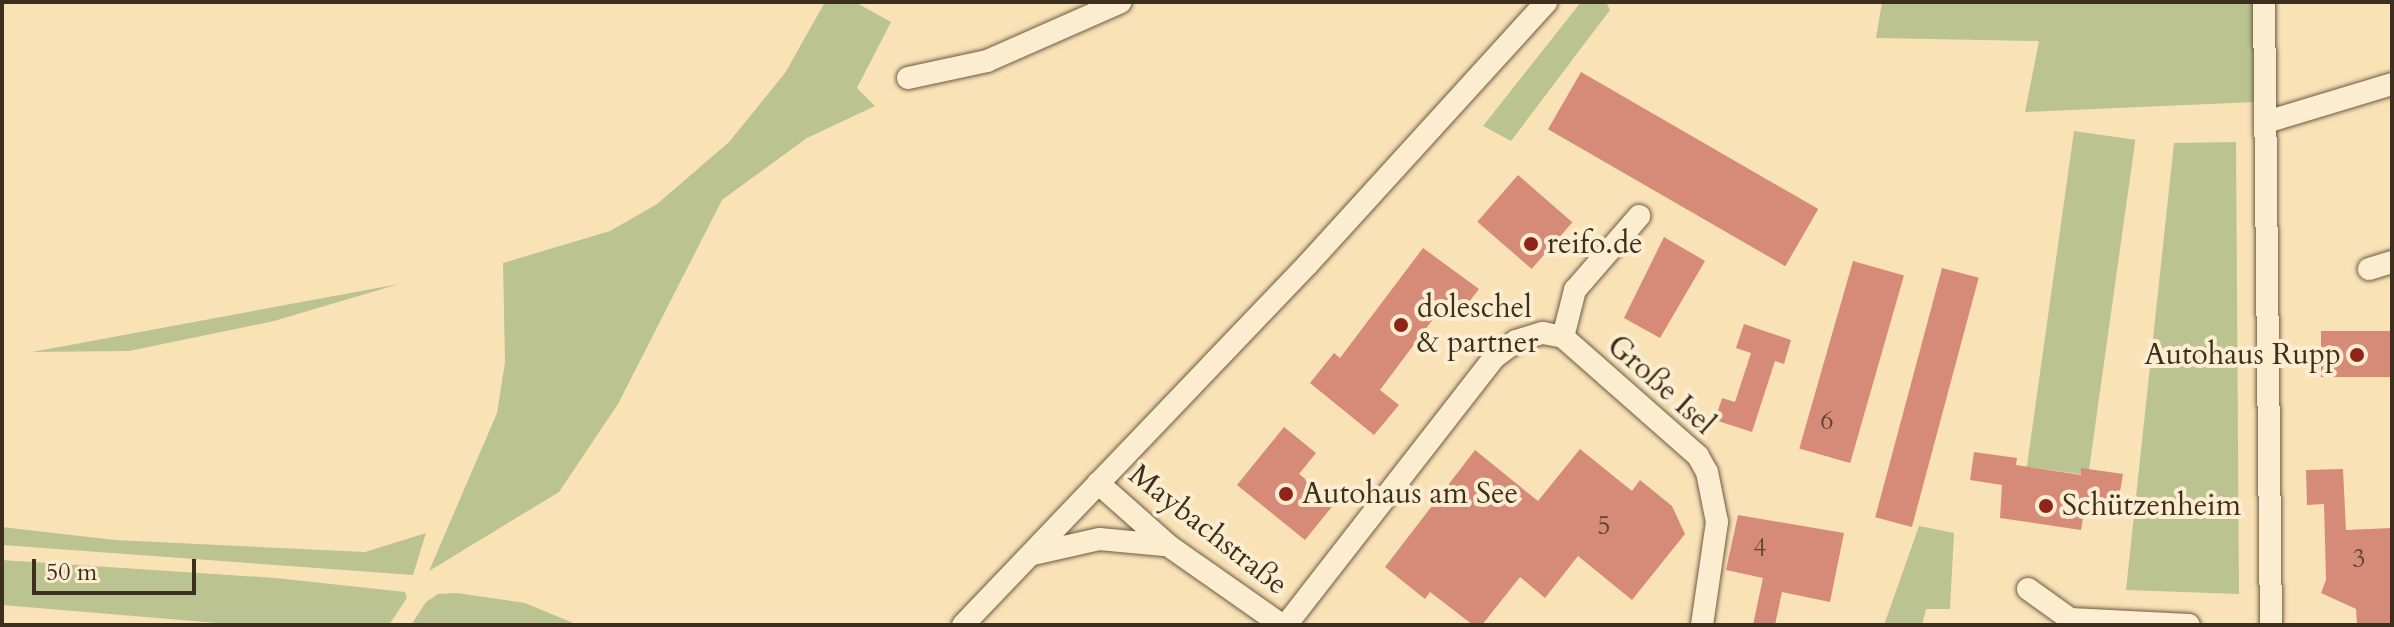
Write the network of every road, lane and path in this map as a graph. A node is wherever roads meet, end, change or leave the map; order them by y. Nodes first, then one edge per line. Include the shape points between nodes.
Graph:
1 (1121, 2) edge
2 (1546, 2) edge
3 (2264, 2) edge
4 (908, 78) dead end
5 (2392, 84) edge
6 (2266, 122) junction
7 (1639, 216) dead end
8 (2392, 262) edge
9 (2369, 269) dead end
10 (1563, 337) junction
11 (1098, 483) junction
12 (1169, 546) junction
13 (1027, 556) junction
14 (2028, 589) dead end
15 (963, 625) edge
16 (1284, 625) edge
17 (1702, 625) edge
18 (2189, 625) edge
19 (2271, 625) edge

1 - 4 street via 987,61
2 - 11 street via 1319,253
3 - 6 street
5 - 6 street
6 - 19 street
7 - 10 street, Große Isel via 1575,290
8 - 9 street
10 - 16 street, Große Isel via 1534,334 1495,357
10 - 17 street, Große Isel via 1698,456 1707,472 1717,522
11 - 12 street, Maybachstraße
11 - 13 street
12 - 13 street via 1099,539
12 - 16 street, Maybachstraße
13 - 15 street
14 - 18 street via 2070,619

